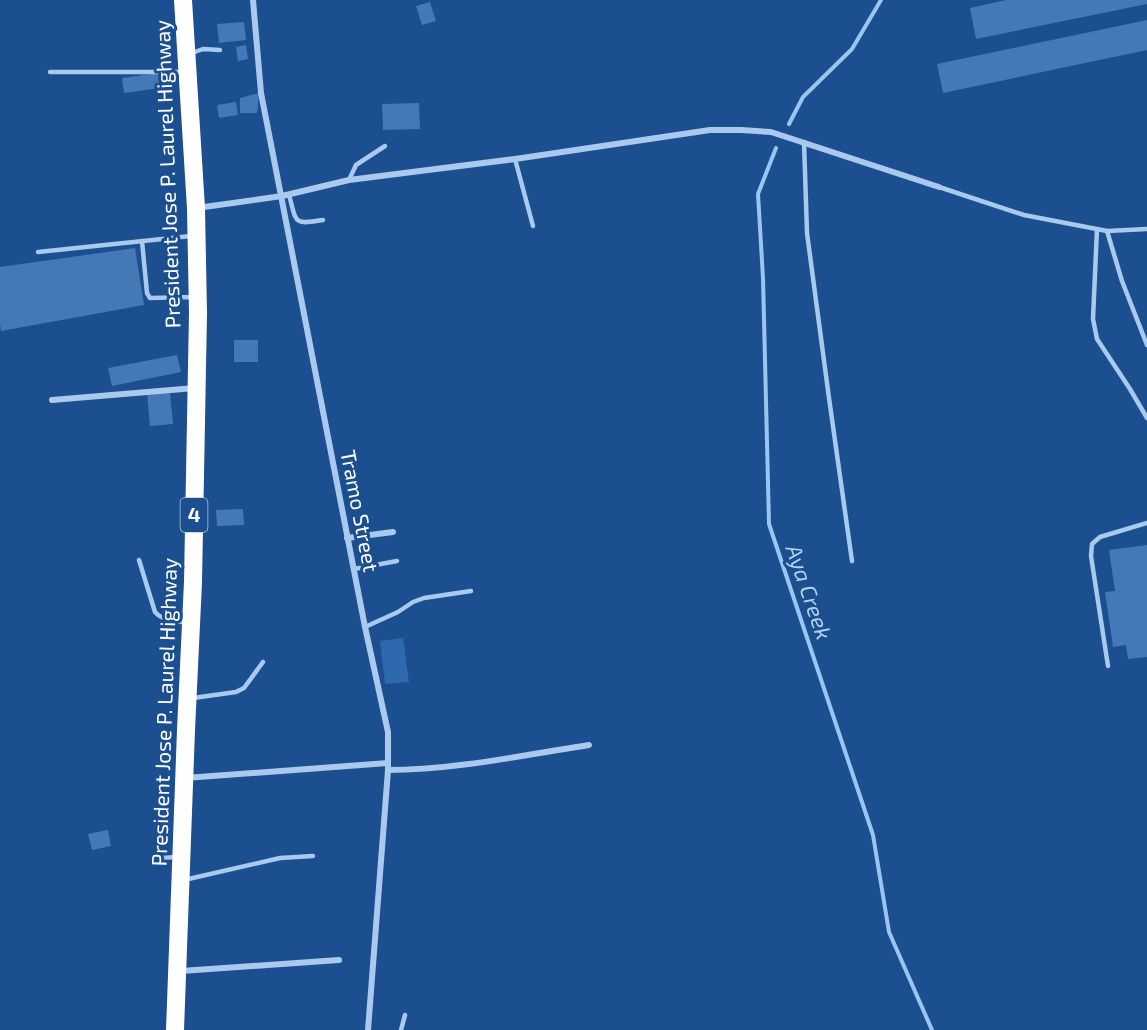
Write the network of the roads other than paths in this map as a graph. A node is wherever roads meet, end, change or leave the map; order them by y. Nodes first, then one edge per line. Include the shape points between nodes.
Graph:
1 (183, 0) edge
2 (253, 0) edge
3 (220, 50) dead end
4 (187, 64) junction
5 (50, 72) dead end
6 (804, 142) junction
7 (385, 146) dead end
8 (515, 159) junction
9 (350, 180) junction
10 (939, 187) joint
11 (285, 195) junction
12 (196, 208) junction
13 (323, 220) dead end
14 (533, 226) dead end
15 (1097, 229) junction
16 (1147, 229) edge
17 (1107, 231) junction
18 (197, 235) junction
19 (142, 241) junction
20 (38, 252) dead end
21 (198, 297) junction
22 (1147, 345) edge
23 (197, 388) junction
24 (52, 400) dead end
25 (1147, 418) edge
26 (1147, 523) edge
27 (393, 532) dead end
28 (347, 538) junction
29 (139, 560) dead end
30 (397, 561) dead end
31 (852, 561) dead end
32 (354, 570) junction
33 (471, 591) dead end
34 (191, 624) junction
35 (365, 627) junction
36 (263, 662) dead end
37 (1108, 666) dead end
38 (188, 699) junction
39 (589, 745) dead end
40 (388, 766) junction
41 (184, 778) junction
42 (181, 856) junction
43 (314, 856) dead end
44 (159, 858) dead end
45 (181, 880) junction
46 (339, 960) dead end
47 (177, 971) junction
48 (405, 1015) dead end
49 (175, 1030) edge
50 (368, 1030) edge
51 (401, 1030) edge

1 - 4 highway, President Jose P. Laurel Highway / 4
2 - 11 street, Tramo Street via 261,93
3 - 4 lane via 203,49
4 - 5 lane
4 - 12 highway, President Jose P. Laurel Highway / 4
6 - 8 street via 771,132 710,130
6 - 10 street
6 - 31 lane via 807,233
7 - 9 lane via 356,165
8 - 9 street
8 - 14 lane
9 - 11 street
10 - 15 lane via 1024,214
11 - 12 street
11 - 13 lane via 299,222
11 - 28 street, Tramo Street
12 - 18 highway, President Jose P. Laurel Highway / 4
15 - 17 lane
15 - 25 lane via 1093,319 1097,339
16 - 17 lane
17 - 22 lane
18 - 19 lane
18 - 21 highway, President Jose P. Laurel Highway / 4
19 - 20 lane
19 - 21 lane via 150,298
21 - 23 highway, President Jose P. Laurel Highway / 4
23 - 24 street
23 - 34 highway, President Jose P. Laurel Highway / 4
26 - 37 lane via 1100,537 1092,544
27 - 28 street
28 - 32 street, Tramo Street
29 - 34 lane via 157,616
30 - 32 lane
32 - 35 street, Tramo Street
33 - 35 lane via 424,598
34 - 38 highway, President Jose P. Laurel Highway / 4
35 - 40 street, Tramo Street via 388,732
36 - 38 lane via 244,688 236,692
38 - 41 highway, President Jose P. Laurel Highway / 4
39 - 40 street via 414,770
40 - 41 street
40 - 50 street, Tramo Street
41 - 42 highway, President Jose P. Laurel Highway / 4
42 - 44 lane
42 - 45 highway, President Jose P. Laurel Highway / 4
43 - 45 lane via 280,858
45 - 47 highway, President Jose P. Laurel Highway / 4
46 - 47 street
47 - 49 highway, President Jose P. Laurel Highway / 4
48 - 51 lane

